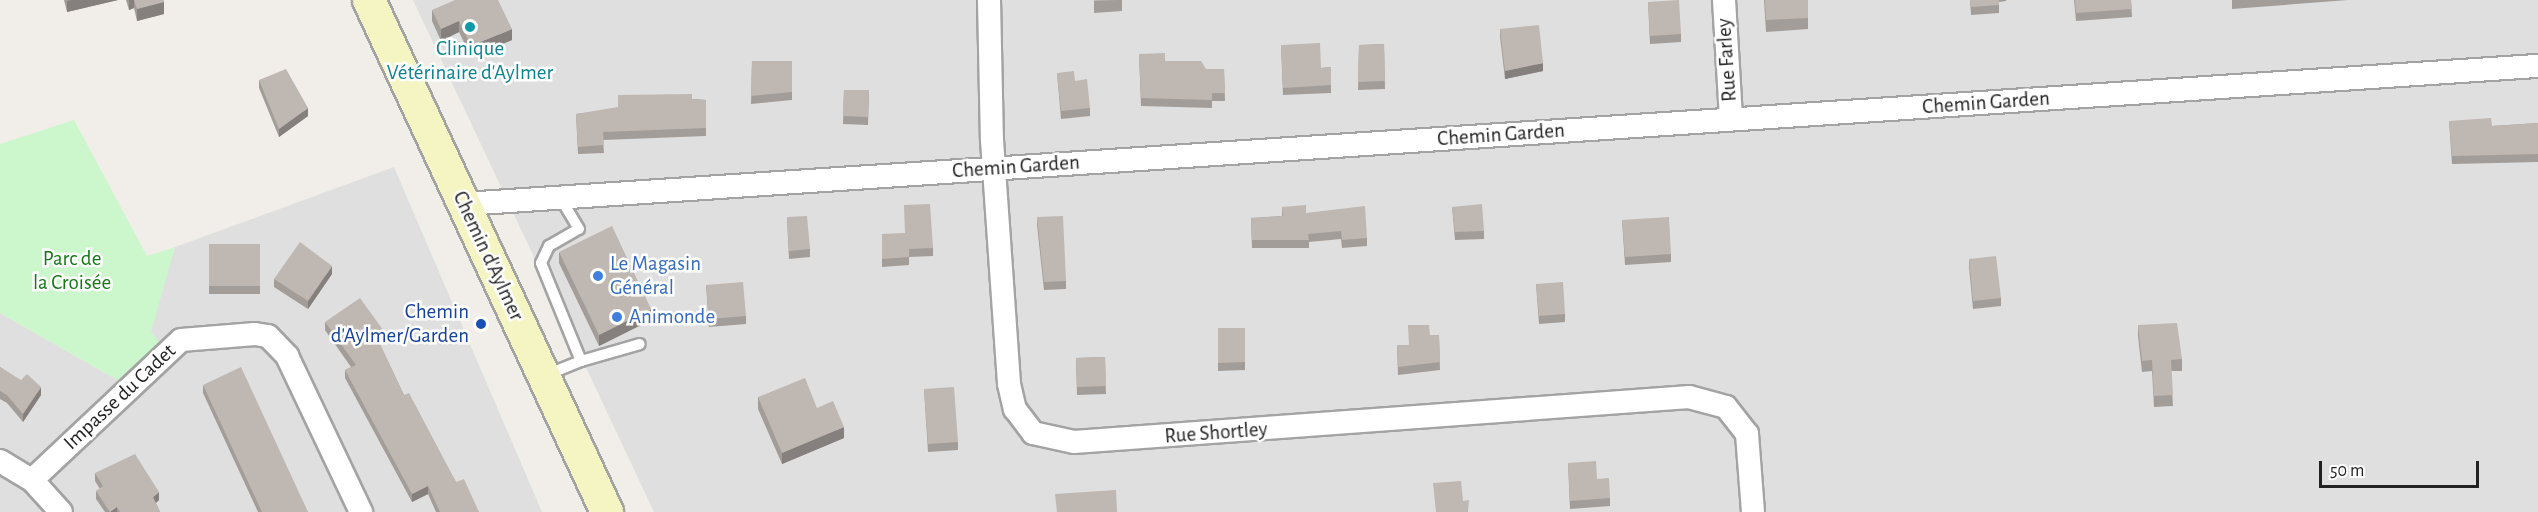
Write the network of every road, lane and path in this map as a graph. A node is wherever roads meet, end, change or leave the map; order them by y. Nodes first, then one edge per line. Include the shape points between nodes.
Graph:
1 (369, 0) edge
2 (989, 0) edge
3 (1724, 0) edge
4 (2538, 66) edge
5 (1731, 119) junction
6 (993, 168) junction
7 (560, 197) junction
8 (464, 204) junction
9 (640, 344) dead end
10 (581, 361) junction
11 (544, 376) junction
12 (0, 461) edge
13 (32, 480) junction
14 (61, 512) edge
15 (361, 512) edge
16 (607, 512) edge
17 (1753, 512) edge

1 - 8 main road, Chemin d'Aylmer
2 - 6 street, Rue Shortley
3 - 5 street, Rue Farley
4 - 5 street, Chemin Garden
5 - 6 street, Chemin Garden
6 - 7 street, Chemin Garden
6 - 17 street, Rue Shortley via 1009,384 1022,422 1044,439 1074,442 1260,431 1634,397 1689,397 1726,407 1747,434
7 - 8 street, Chemin Garden
7 - 10 lane via 579,229 549,246 541,263
8 - 11 main road, Chemin d'Aylmer
9 - 10 lane
10 - 11 lane
11 - 16 main road, Chemin d'Aylmer
12 - 13 street
13 - 14 street
13 - 15 street, Impasse du Cadet via 181,340 255,334 268,336 287,356

